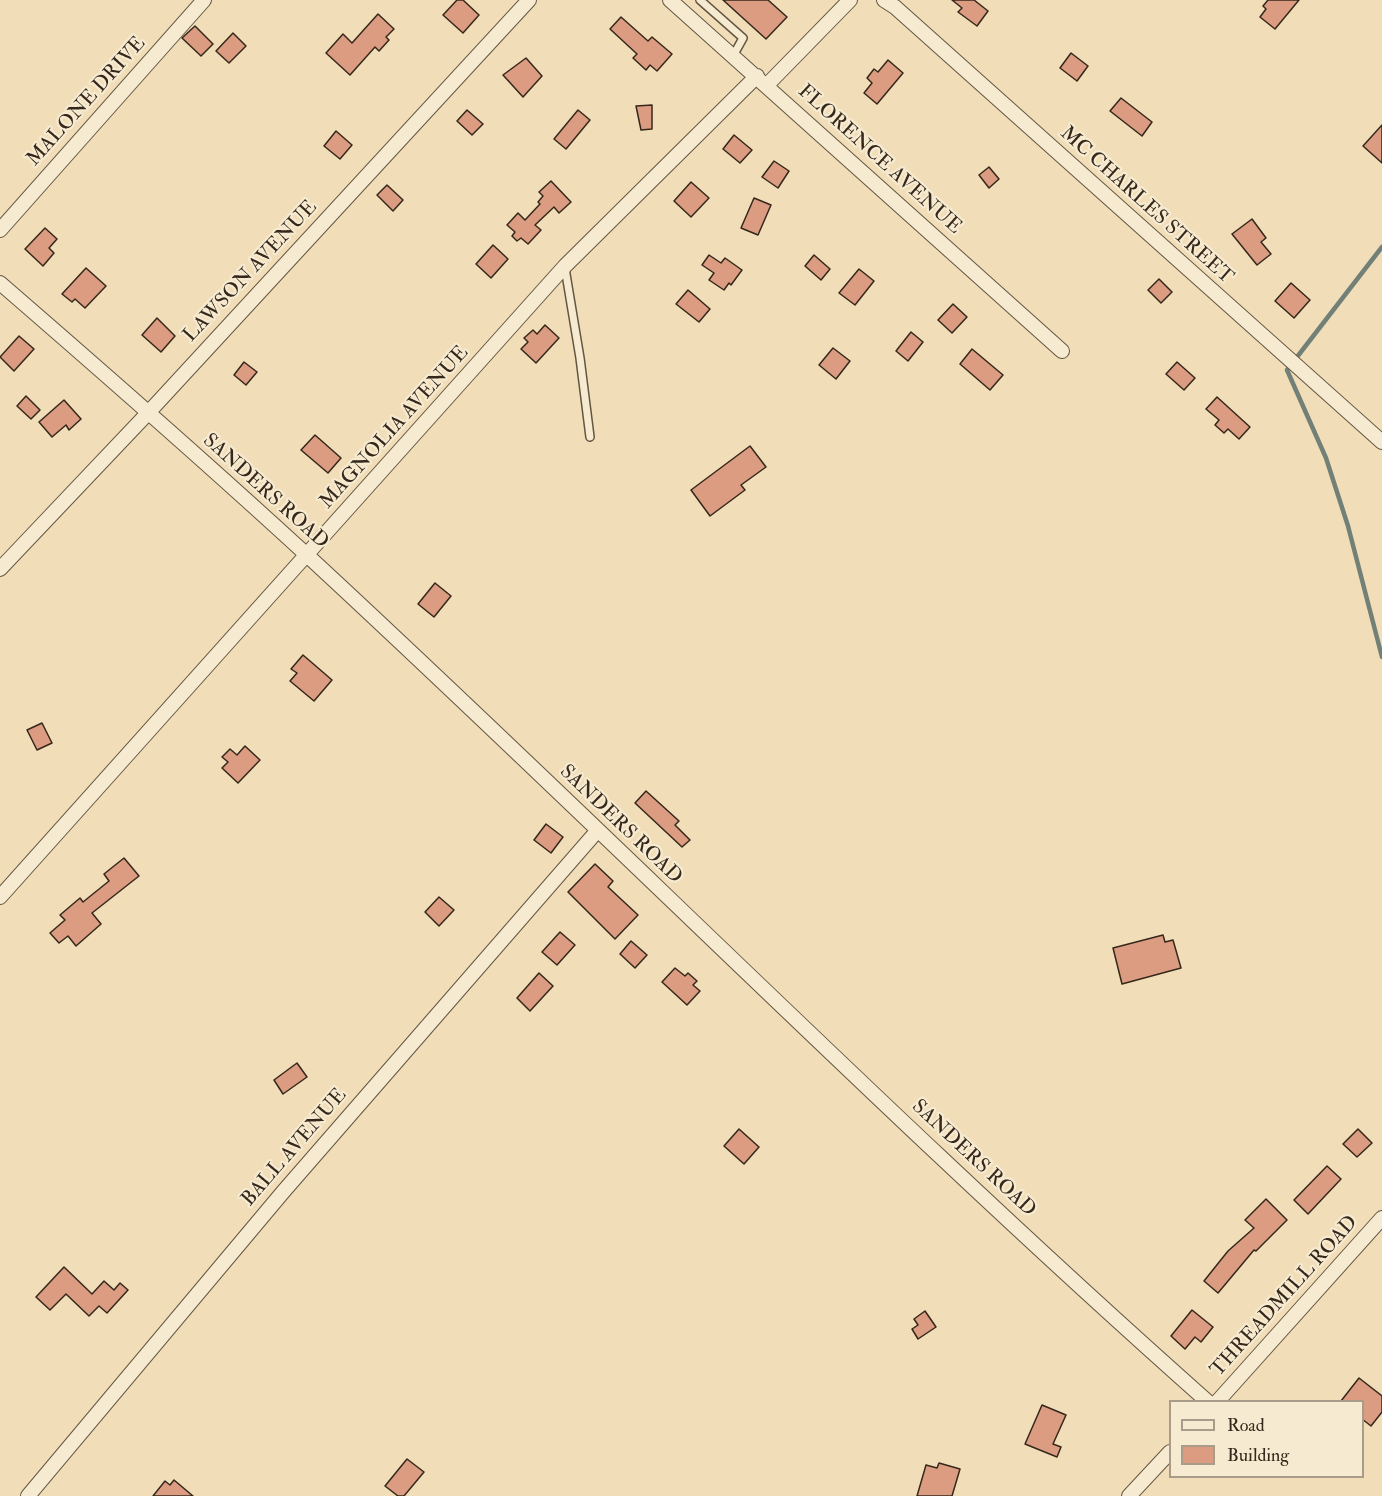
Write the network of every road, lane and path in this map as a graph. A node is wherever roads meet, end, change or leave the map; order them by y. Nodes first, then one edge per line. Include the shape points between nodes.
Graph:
1 (204, 0) edge
2 (529, 0) edge
3 (700, 0) edge
4 (850, 0) edge
5 (884, 0) edge
6 (676, 2) edge
7 (734, 56) junction
8 (762, 81) junction
9 (0, 230) edge
10 (565, 266) junction
11 (0, 283) edge
12 (1062, 351) dead end
13 (148, 413) junction
14 (590, 437) dead end
15 (1382, 442) edge
16 (308, 556) junction
17 (0, 568) edge
18 (598, 830) junction
19 (0, 897) edge
20 (1382, 1218) edge
21 (1207, 1400) edge
22 (1218, 1400) edge
23 (1169, 1453) edge
24 (28, 1496) edge
25 (1129, 1496) edge

1 - 9 street, MALONE DRIVE
2 - 13 street, LAWSON AVENUE
3 - 7 lane via 743,38
4 - 8 street
5 - 15 street, MC CHARLES STREET
6 - 7 street, FLORENCE AVENUE
7 - 8 street, FLORENCE AVENUE
8 - 10 street, MAGNOLIA AVENUE
8 - 12 street, FLORENCE AVENUE
10 - 14 lane
10 - 16 street, MAGNOLIA AVENUE
11 - 13 street, SANDERS ROAD
13 - 16 street, SANDERS ROAD
13 - 17 street, LAWSON AVENUE
16 - 18 street, SANDERS ROAD
16 - 19 street, MAGNOLIA AVENUE
18 - 21 street, SANDERS ROAD via 1121,1324
18 - 24 street, BALL AVENUE via 283,1192
20 - 22 street, THREADMILL ROAD
23 - 25 street

